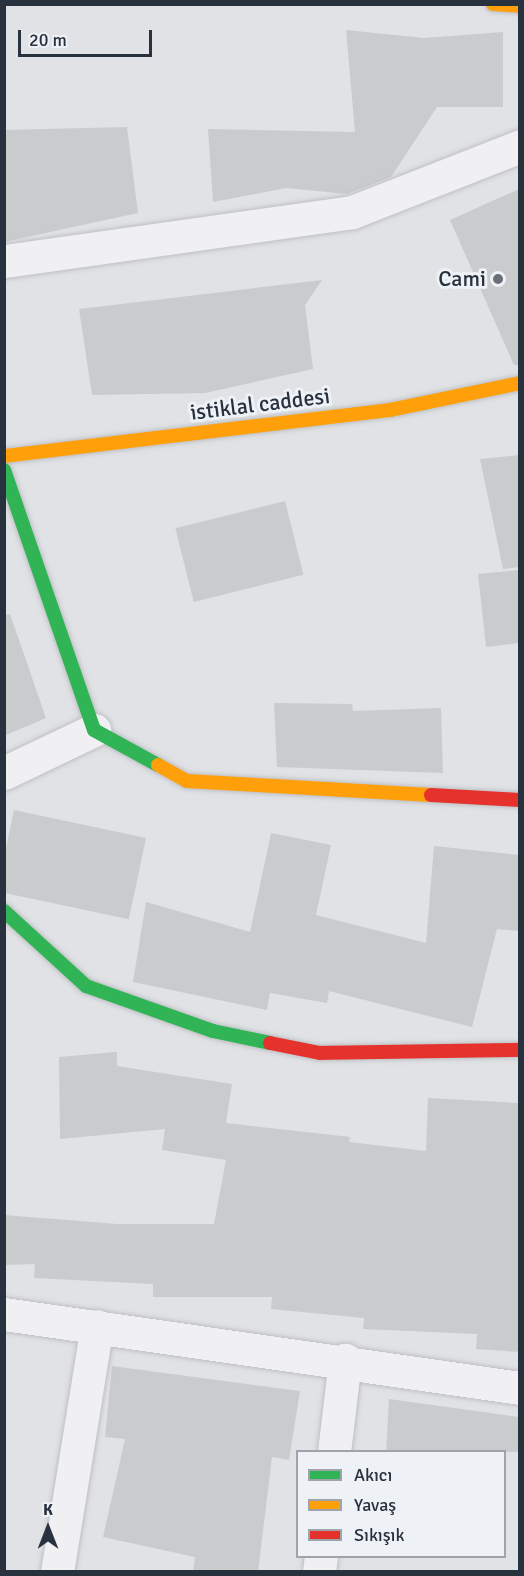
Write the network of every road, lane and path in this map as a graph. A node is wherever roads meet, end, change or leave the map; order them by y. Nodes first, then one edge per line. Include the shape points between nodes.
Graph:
1 (493, 4) edge
2 (519, 6) edge
3 (519, 146) edge
4 (4, 261) edge
5 (519, 383) edge
6 (4, 456) edge
7 (4, 470) edge
8 (94, 730) junction
9 (4, 772) edge
10 (519, 800) edge
11 (4, 910) edge
12 (519, 1050) edge
13 (4, 1314) edge
14 (97, 1326) junction
15 (345, 1360) junction
16 (519, 1388) edge
17 (334, 1450) edge
18 (57, 1572) edge

1 - 2 street
3 - 4 street via 352,212
5 - 6 street, istiklal caddesi via 390,410
7 - 8 street
8 - 9 street
8 - 10 street via 187,781
11 - 12 street via 86,986 213,1031 320,1053
13 - 14 street
14 - 15 street
14 - 18 street
15 - 16 street
15 - 17 street

